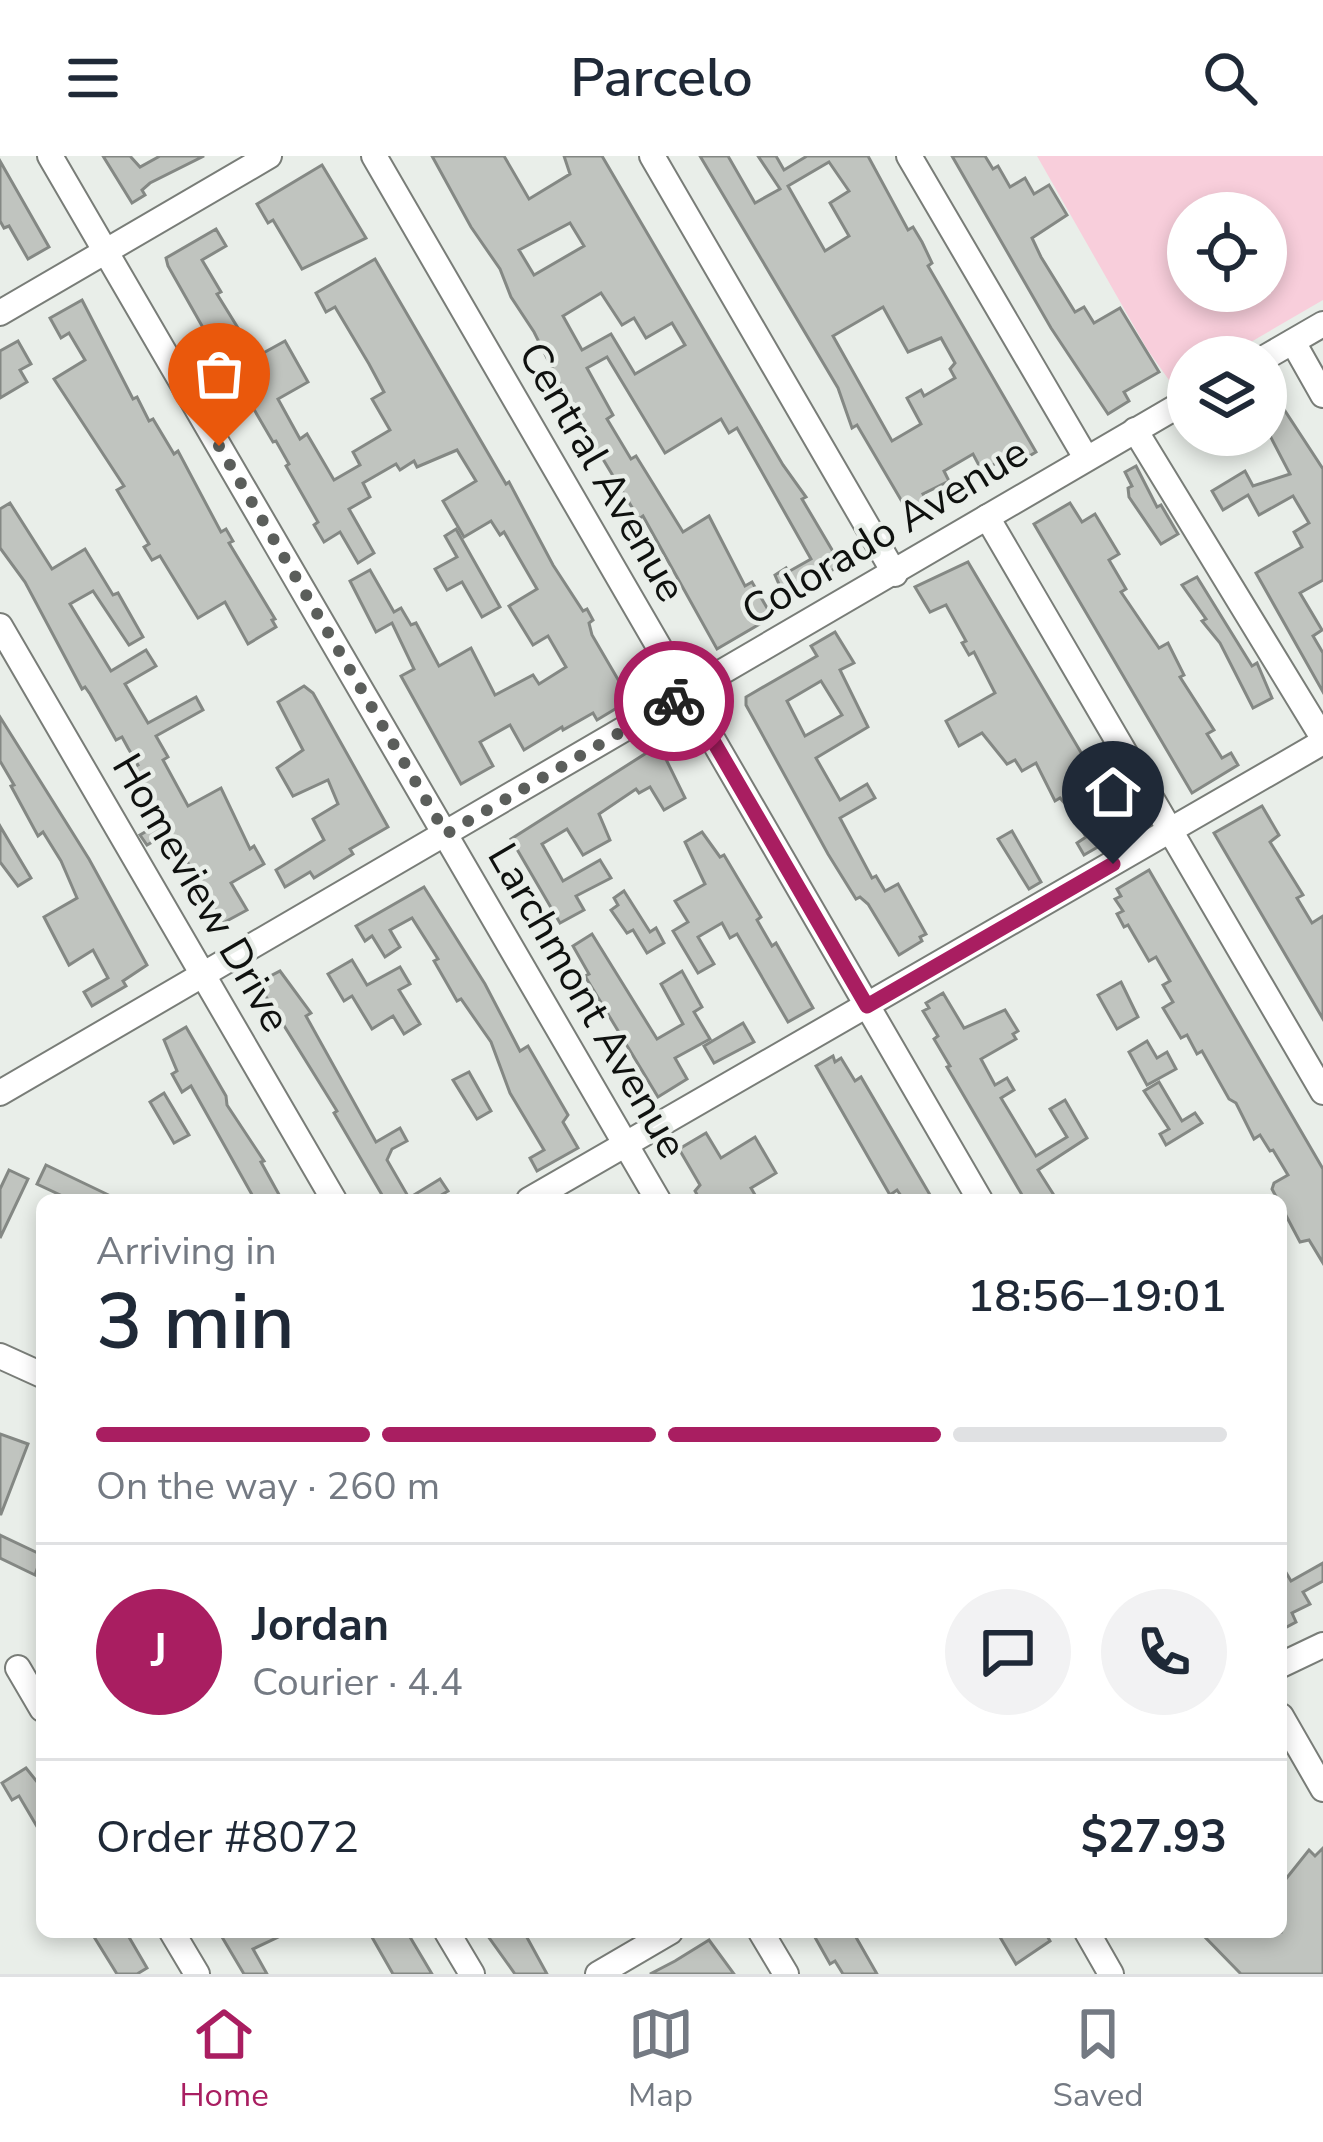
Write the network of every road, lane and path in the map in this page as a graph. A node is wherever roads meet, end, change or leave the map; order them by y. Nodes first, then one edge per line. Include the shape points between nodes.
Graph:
1 (50, 156) edge
2 (269, 156) edge
3 (374, 156) edge
4 (652, 156) edge
5 (909, 156) edge
6 (106, 252) junction
7 (0, 314) edge
8 (1323, 324) edge
9 (1293, 342) junction
10 (1287, 345) edge
11 (1323, 395) edge
12 (1167, 412) edge
13 (1136, 430) junction
14 (1086, 458) junction
15 (987, 517) junction
16 (896, 574) junction
17 (0, 626) edge
18 (686, 694) junction
19 (1323, 740) edge
20 (1171, 831) junction
21 (446, 834) junction
22 (204, 974) junction
23 (867, 1006) junction
24 (1323, 1092) edge
25 (0, 1093) edge
26 (626, 1146) junction
27 (331, 1194) edge
28 (540, 1194) edge
29 (654, 1194) edge
30 (977, 1194) edge
31 (0, 1356) edge
32 (36, 1372) edge
33 (1323, 1645) edge
34 (1287, 1662) edge
35 (18, 1668) dead end
36 (36, 1699) edge
37 (1287, 1726) edge
38 (1323, 1789) edge
39 (176, 1938) edge
40 (450, 1938) edge
41 (660, 1938) edge
42 (765, 1938) edge
43 (1090, 1938) edge
44 (197, 1974) edge
45 (472, 1974) edge
46 (598, 1974) edge
47 (786, 1974) edge
48 (1111, 1974) edge

1 - 6 street, Larchmont Avenue
2 - 6 street
3 - 18 street, Central Avenue
4 - 16 street
5 - 14 street
6 - 7 street
6 - 21 street, Larchmont Avenue
8 - 9 street
9 - 10 street
9 - 11 street
12 - 13 street, Colorado Avenue
13 - 14 street, Colorado Avenue
13 - 19 street
14 - 15 street, Colorado Avenue
15 - 16 street, Colorado Avenue
15 - 20 street
16 - 18 street, Colorado Avenue
17 - 22 street, Homeview Drive
18 - 21 street, Colorado Avenue
18 - 23 street, Central Avenue
19 - 20 street
20 - 23 street
20 - 24 street
21 - 22 street, Colorado Avenue
21 - 26 street, Larchmont Avenue
22 - 25 street, Colorado Avenue
22 - 27 street, Homeview Drive
23 - 26 street
23 - 30 street, Central Avenue
26 - 28 street
26 - 29 street, Larchmont Avenue
31 - 32 street
33 - 34 street
35 - 36 street
37 - 38 street
39 - 44 street
40 - 45 street
41 - 46 street
42 - 47 street
43 - 48 street

